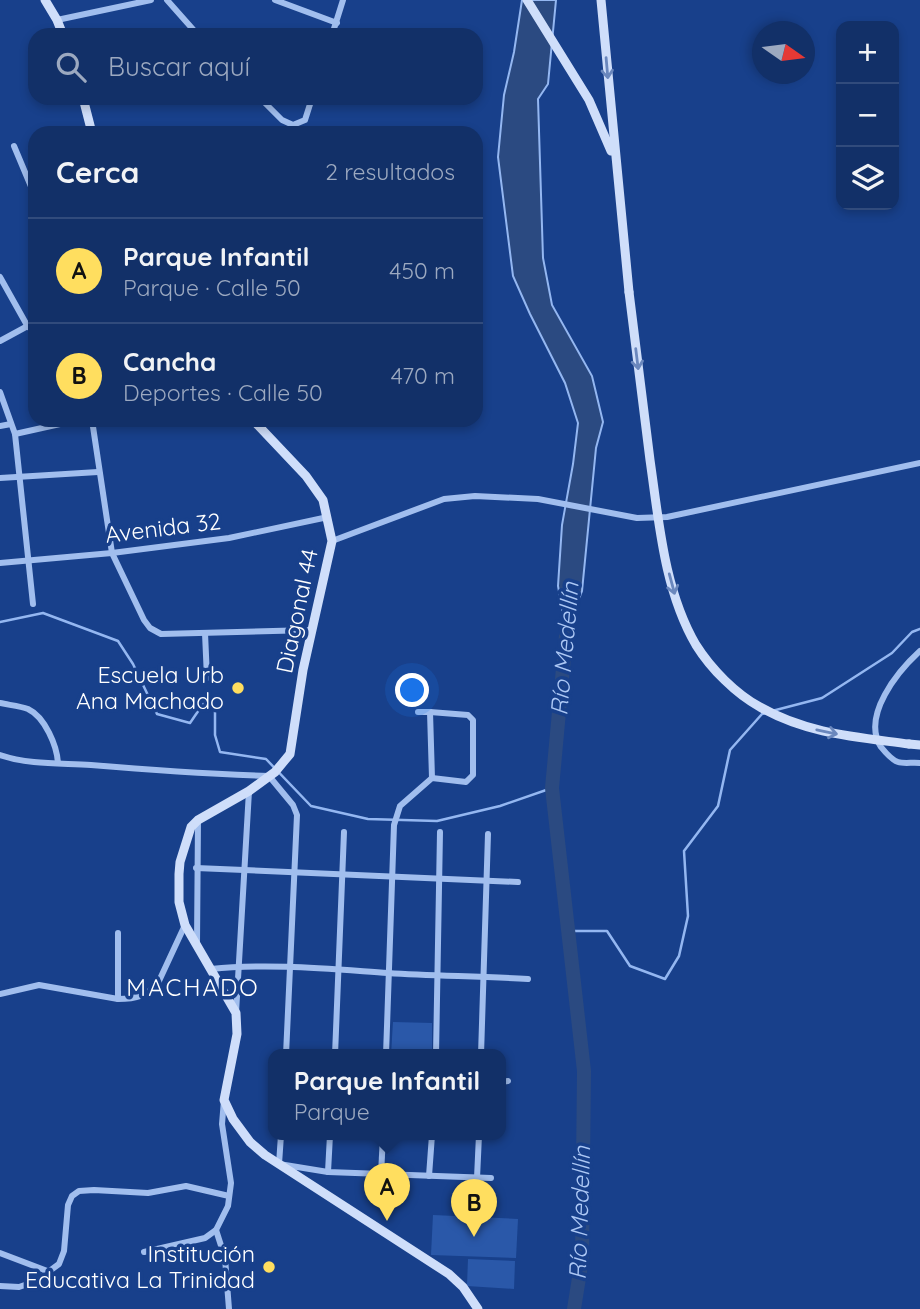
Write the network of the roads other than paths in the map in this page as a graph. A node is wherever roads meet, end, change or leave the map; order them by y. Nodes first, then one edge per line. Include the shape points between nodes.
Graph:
1 (45, 0) edge
2 (151, 0) edge
3 (167, 0) edge
4 (275, 0) edge
5 (343, 0) edge
6 (527, 0) edge
7 (601, 0) edge
8 (57, 20) junction
9 (337, 23) junction
10 (60, 28) edge
11 (192, 28) edge
12 (335, 28) edge
13 (89, 105) edge
14 (267, 105) edge
15 (309, 105) edge
16 (91, 126) edge
17 (14, 146) dead end
18 (617, 166) junction
19 (28, 179) edge
20 (0, 277) edge
21 (28, 327) joint
22 (0, 341) edge
23 (0, 392) edge
24 (11, 424) junction
25 (0, 426) edge
26 (46, 427) edge
27 (93, 427) edge
28 (260, 427) edge
29 (15, 434) junction
30 (920, 463) edge
31 (99, 472) junction
32 (21, 476) junction
33 (0, 478) edge
34 (328, 517) junction
35 (332, 541) junction
36 (112, 552) junction
37 (28, 560) junction
38 (0, 563) edge
39 (33, 604) dead end
40 (311, 630) junction
41 (205, 633) junction
42 (920, 651) edge
43 (207, 678) dead end
44 (0, 703) edge
45 (418, 712) dead end
46 (430, 712) junction
47 (920, 745) edge
48 (0, 755) edge
49 (58, 763) junction
50 (920, 763) edge
51 (272, 774) junction
52 (432, 778) junction
53 (249, 791) junction
54 (198, 820) junction
55 (344, 832) dead end
56 (440, 832) dead end
57 (488, 834) dead end
58 (196, 868) junction
59 (244, 870) junction
60 (295, 872) junction
61 (342, 875) junction
62 (393, 877) junction
63 (440, 879) junction
64 (487, 881) junction
65 (518, 882) dead end
66 (185, 925) junction
67 (118, 933) dead end
68 (197, 943) junction
69 (239, 966) junction
70 (290, 968) junction
71 (211, 969) junction
72 (338, 969) junction
73 (390, 974) junction
74 (438, 974) junction
75 (484, 976) junction
76 (528, 979) dead end
77 (0, 994) edge
78 (118, 999) junction
79 (236, 1013) junction
80 (286, 1049) edge
81 (335, 1049) edge
82 (386, 1049) edge
83 (436, 1049) edge
84 (481, 1049) edge
85 (224, 1100) junction
86 (281, 1140) edge
87 (330, 1140) edge
88 (383, 1140) edge
89 (432, 1140) edge
90 (479, 1140) edge
91 (279, 1164) junction
92 (328, 1172) junction
93 (381, 1175) junction
94 (429, 1176) junction
95 (477, 1178) junction
96 (491, 1178) dead end
97 (229, 1196) junction
98 (216, 1230) junction
99 (0, 1252) edge
100 (144, 1252) dead end
101 (50, 1272) junction
102 (0, 1286) edge
103 (229, 1309) edge
104 (478, 1309) edge

1 - 8 main road
2 - 8 street
3 - 11 street
4 - 9 street
5 - 9 street
6 - 18 main road via 589,100
7 -> 18 main road
8 - 10 main road
9 - 12 street
13 - 16 main road
14 - 15 street via 293,125 304,120
17 - 19 street
18 -> 47 main road, bridge via 629,292 666,559 696,645 733,687 790,722 822,732
20 - 21 street
21 - 22 street
23 - 24 street
24 - 25 street
24 - 29 street
26 - 29 street
27 - 31 street
28 - 34 main road, Diagonal 44 via 306,476 323,500
29 - 32 street
30 - 35 street via 667,517 600,513 538,499 444,499
31 - 32 street
31 - 36 street
32 - 33 street
32 - 37 street
34 - 35 main road, Diagonal 44
34 - 36 street, Avenida 32 via 229,538
35 - 40 main road, Diagonal 44
36 - 37 street, Avenida 32
36 - 41 street via 150,628 161,634
37 - 38 street, Avenida 32
37 - 39 street
40 - 41 street
40 - 51 main road, Diagonal 44 via 290,754
41 - 43 street
42 - 50 street via 897,674 879,707 875,730 884,751 896,761
44 - 49 street via 29,710 39,718
45 - 46 street
46 - 52 street
46 - 52 street via 468,715 473,720 473,775 466,782
48 - 49 street via 21,762
49 - 51 street
51 - 53 main road
51 - 60 street via 297,815
52 - 62 street via 400,806 394,825
53 - 54 main road
53 - 59 street
54 - 58 street
54 - 66 main road via 191,827 180,862 179,902
55 - 61 street
56 - 63 street
57 - 64 street
58 - 59 street
58 - 68 street
59 - 60 street
59 - 69 street
60 - 61 street
60 - 70 street
61 - 62 street
61 - 72 street
62 - 63 street
62 - 73 street
63 - 64 street
63 - 74 street
64 - 65 street
64 - 75 street
66 - 68 main road
66 - 78 street via 154,989
67 - 78 street
68 - 71 main road
69 - 70 street
69 - 71 street
69 - 79 street
70 - 72 street
70 - 80 street
71 - 79 main road
72 - 73 street
72 - 81 street
73 - 74 street
73 - 82 street
74 - 75 street
74 - 83 street
75 - 76 street
75 - 84 street
77 - 78 street via 39,985
79 - 85 main road via 237,1034
85 - 91 main road via 250,1142
85 - 97 street
86 - 91 street
87 - 92 street
88 - 93 street
89 - 94 street
90 - 95 street
91 - 92 street
91 - 104 main road via 449,1274
92 - 93 street
93 - 94 street
94 - 95 street
95 - 96 street
97 - 98 street
97 - 101 street via 186,1186 148,1193 79,1191 68,1205 60,1264
98 - 100 street via 205,1238
98 - 103 street via 225,1258
99 - 101 street
101 - 102 street via 19,1287

